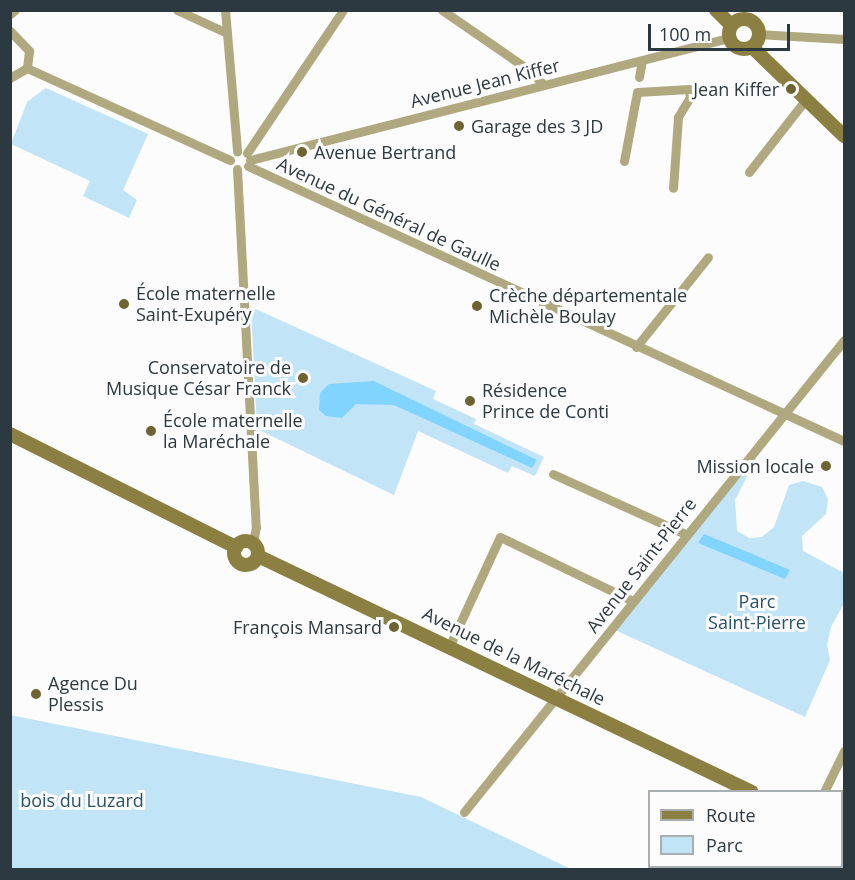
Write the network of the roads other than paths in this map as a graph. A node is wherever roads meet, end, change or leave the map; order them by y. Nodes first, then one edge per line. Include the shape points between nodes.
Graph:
1 (15, 10) edge
2 (177, 10) edge
3 (225, 10) edge
4 (343, 10) edge
5 (442, 10) edge
6 (716, 10) edge
7 (10, 14) edge
8 (10, 31) edge
9 (730, 32) junction
10 (227, 33) junction
11 (844, 39) edge
12 (757, 41) junction
13 (642, 60) junction
14 (27, 68) junction
15 (639, 77) dead end
16 (10, 78) edge
17 (544, 85) junction
18 (806, 99) junction
19 (844, 126) edge
20 (844, 136) edge
21 (246, 157) junction
22 (230, 160) junction
23 (624, 161) dead end
24 (237, 169) junction
25 (749, 172) dead end
26 (673, 188) dead end
27 (708, 257) dead end
28 (844, 340) edge
29 (636, 347) junction
30 (785, 414) junction
31 (10, 434) edge
32 (844, 441) edge
33 (553, 474) dead end
34 (685, 534) junction
35 (236, 547) junction
36 (256, 550) junction
37 (633, 601) junction
38 (450, 645) junction
39 (559, 699) junction
40 (844, 751) edge
41 (748, 790) edge
42 (825, 790) edge
43 (464, 812) dead end

1 - 7 street
2 - 10 street
3 - 10 street
4 - 21 street
5 - 17 street via 530,70
6 - 9 street
8 - 14 street via 28,51
9 - 12 street via 738,49
9 - 12 street via 748,20
9 - 13 street, Avenue Jean Kiffer
10 - 21 street
11 - 12 street
12 - 18 street
12 - 19 street
13 - 15 street
13 - 17 street, Avenue Jean Kiffer
14 - 16 street
14 - 22 street
17 - 21 street, Avenue Jean Kiffer
18 - 20 street
18 - 25 street
21 - 22 street
21 - 24 street, Avenue Jean Kiffer
21 - 29 street, Avenue du Général de Gaulle
22 - 24 street
23 - 26 street via 637,92 689,89 690,97 678,117
24 - 36 street
27 - 29 street
28 - 30 street, Avenue Saint-Pierre
29 - 30 street, Avenue du Général de Gaulle
30 - 32 street, Avenue du Général de Gaulle
30 - 34 street, Avenue Saint-Pierre
31 - 35 street
33 - 34 street
34 - 37 street, Avenue Saint-Pierre
35 - 36 street via 242,542
35 - 36 street via 235,557 242,565 253,564
36 - 38 street, Avenue de la Maréchale
37 - 38 street via 500,537
37 - 39 street, Avenue Saint-Pierre
38 - 39 street, Avenue de la Maréchale
39 - 41 street, Avenue de la Maréchale
39 - 43 street, Avenue Saint-Pierre
40 - 42 street

